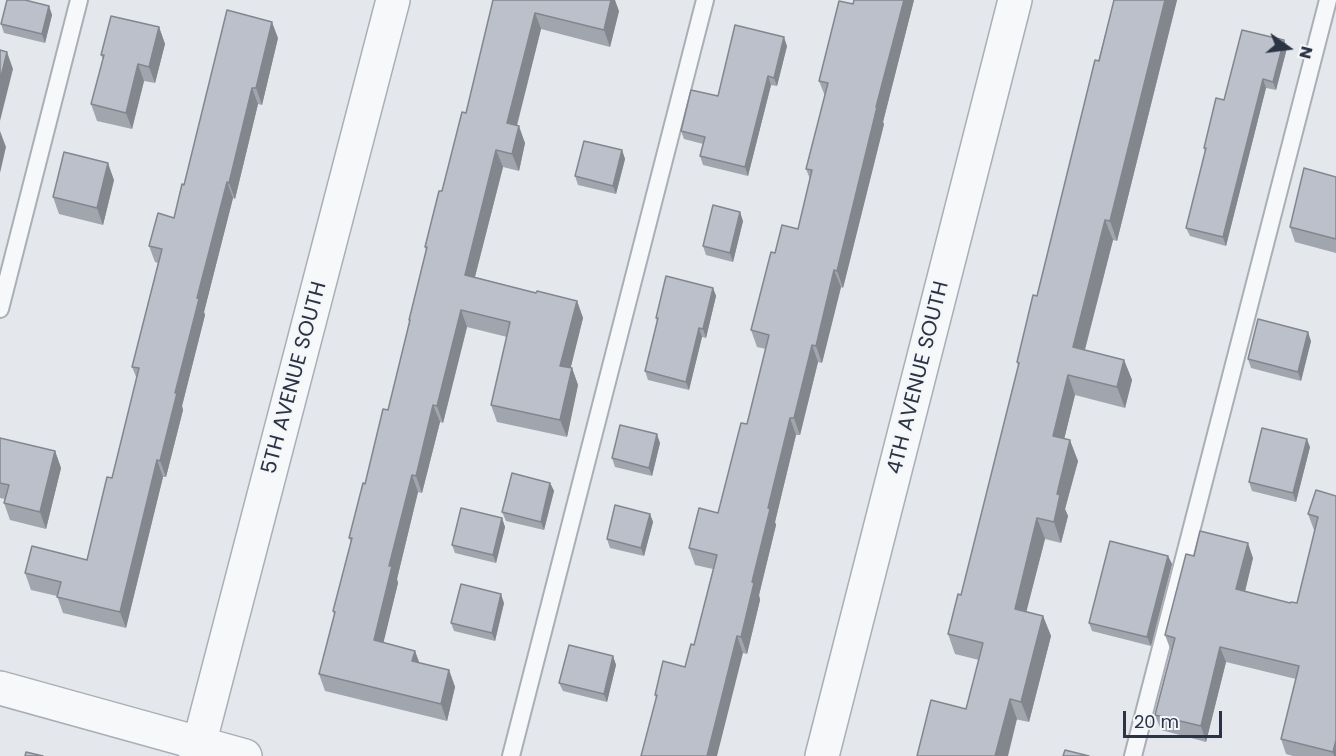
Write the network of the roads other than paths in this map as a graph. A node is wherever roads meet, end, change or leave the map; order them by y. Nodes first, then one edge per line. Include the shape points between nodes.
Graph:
1 (79, 0) edge
2 (393, 0) edge
3 (705, 0) edge
4 (1015, 0) edge
5 (1329, 0) edge
6 (0, 309) edge
7 (0, 688) edge
8 (198, 750) edge
9 (245, 756) edge
10 (511, 756) edge
11 (822, 756) edge
12 (1133, 756) edge

1 - 6 lane
2 - 8 street, 5TH AVENUE SOUTH
3 - 10 lane
4 - 11 street, 4TH AVENUE SOUTH
5 - 12 lane
7 - 8 street
8 - 9 street

